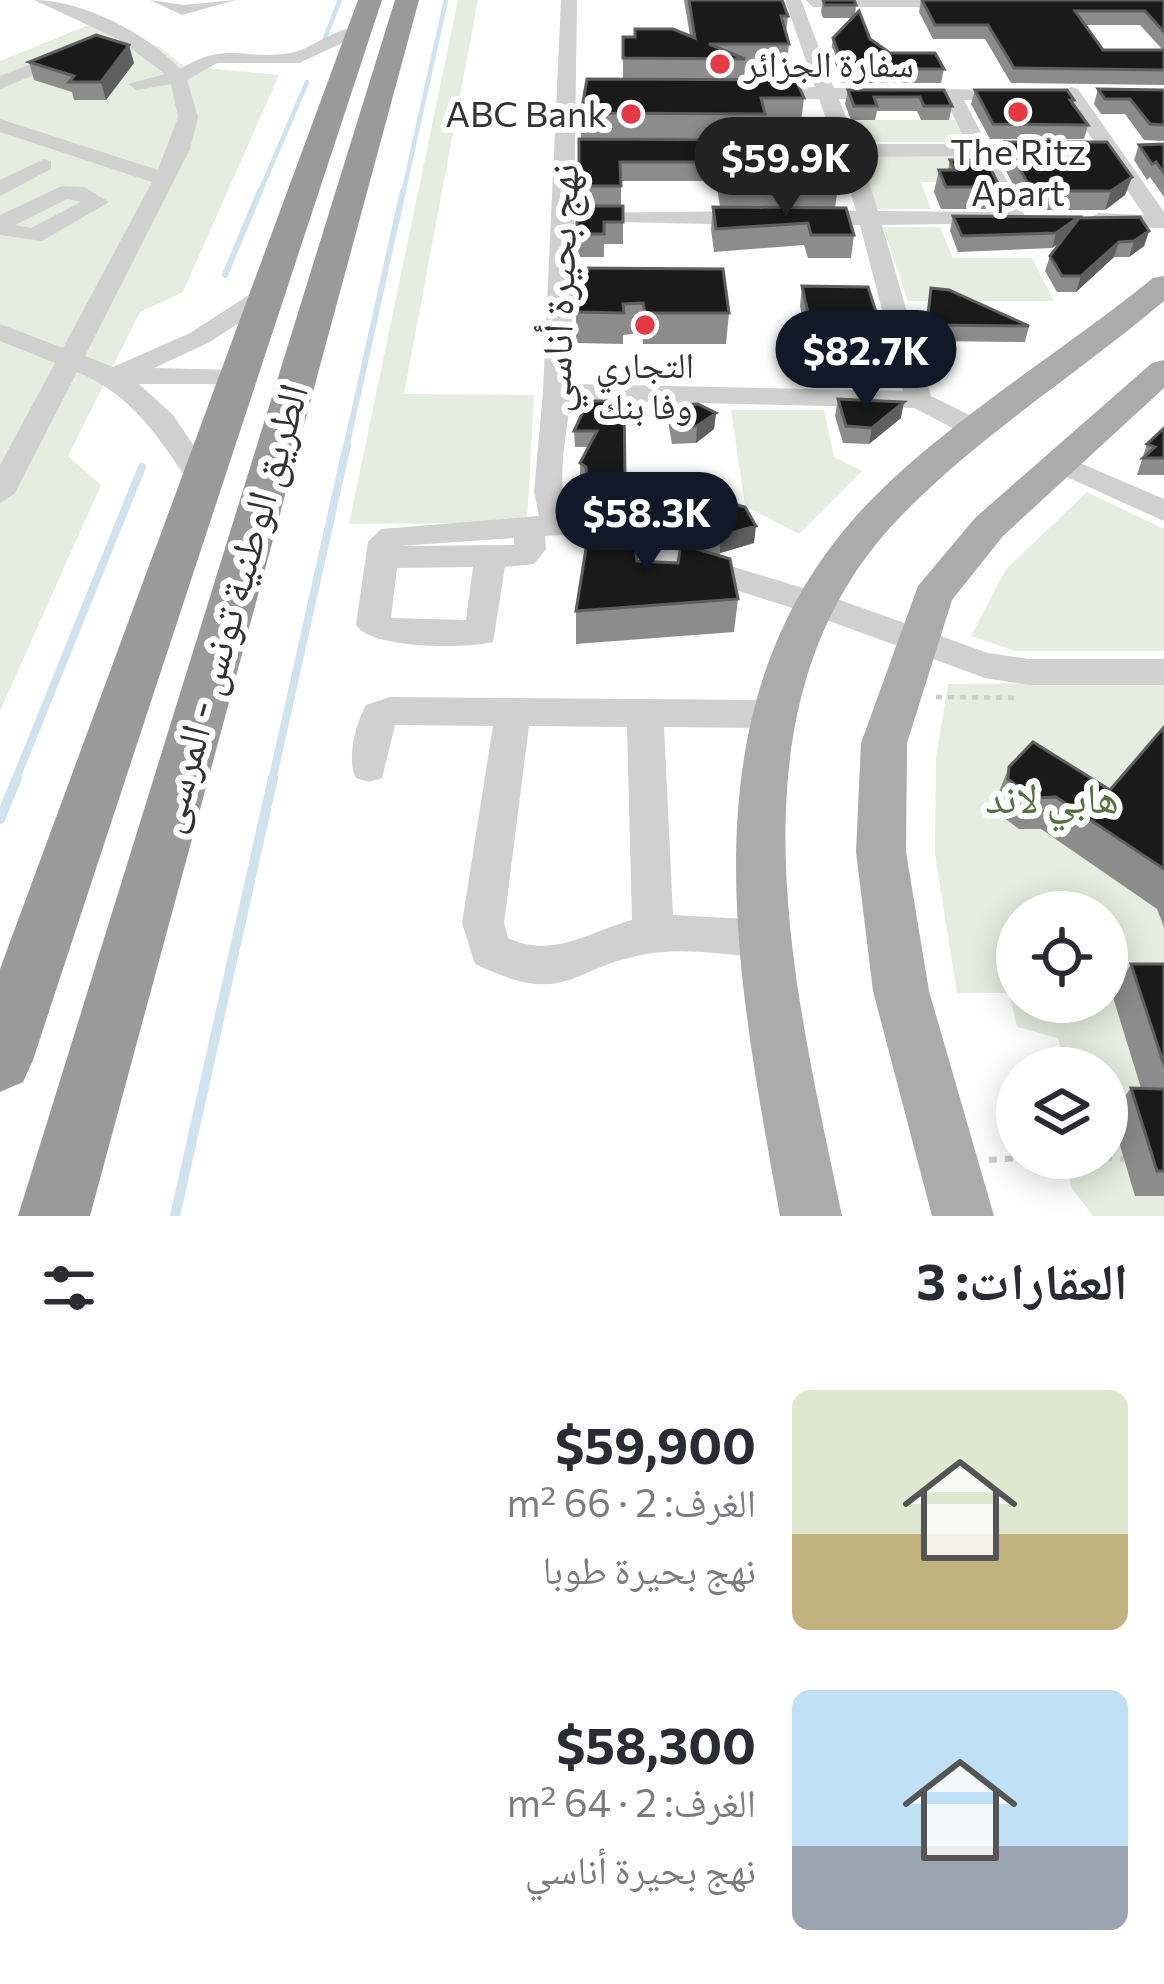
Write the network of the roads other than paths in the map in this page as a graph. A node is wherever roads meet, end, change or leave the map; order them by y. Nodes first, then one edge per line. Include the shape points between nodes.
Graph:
1 (42, 0) edge
2 (158, 0) edge
3 (228, 0) edge
4 (407, 0) edge
5 (569, 0) edge
6 (793, 1) edge
7 (982, 2) edge
8 (364, 15) edge
9 (118, 34) junction
10 (292, 58) junction
11 (0, 83) edge
12 (338, 86) junction
13 (183, 87) junction
14 (129, 90) dead end
15 (739, 93) edge
16 (826, 93) junction
17 (951, 93) junction
18 (0, 125) edge
19 (847, 150) junction
20 (980, 150) junction
21 (1087, 150) junction
22 (1145, 150) edge
23 (695, 151) edge
24 (0, 164) edge
25 (137, 170) junction
26 (164, 179) junction
27 (0, 189) edge
28 (86, 196) dead end
29 (562, 217) junction
30 (868, 218) junction
31 (1077, 220) edge
32 (1162, 223) edge
33 (1164, 285) edge
34 (264, 296) junction
35 (3, 336) edge
36 (70, 361) junction
37 (1164, 370) edge
38 (115, 376) junction
39 (295, 376) junction
40 (235, 378) junction
41 (557, 392) junction
42 (919, 400) junction
43 (979, 430) junction
44 (1057, 462) junction
45 (200, 477) junction
46 (0, 493) edge
47 (1164, 511) edge
48 (546, 527) junction
49 (490, 556) junction
50 (382, 557) junction
51 (814, 603) junction
52 (916, 638) junction
53 (1164, 672) edge
54 (513, 712) junction
55 (645, 713) junction
56 (772, 714) junction
57 (369, 767) dead end
58 (653, 934) junction
59 (766, 939) junction
60 (0, 1060) edge
61 (54, 1216) edge
62 (811, 1216) edge
63 (962, 1216) edge

1 - 9 street
2 - 3 street via 182,10
4 - 39 highway, الطريق الوطنية تونس - المرسى
5 - 29 street, نهج بحيرة أناسي via 576,149
6 - 7 street
6 - 16 street
8 - 10 street
8 - 12 highway, الطريق الوطنية تونس - المرسى
9 - 11 street
9 - 13 street via 160,58
10 - 12 street
10 - 13 street via 213,57
12 - 34 highway, الطريق الوطنية تونس - المرسى
13 - 14 street
13 - 26 street via 186,135
15 - 16 street
16 - 17 street
16 - 19 street
17 - 20 street
17 - 21 street via 1064,94
18 - 25 street
19 - 20 street
19 - 23 street
19 - 30 street
20 - 21 street
20 - 30 street via 1026,218
21 - 22 street
21 - 32 street
24 - 27 street via 20,157 44,166
25 - 26 street
25 - 28 street
26 - 36 street
29 - 30 street
29 - 41 street, نهج بحيرة أناسي
30 - 42 street
31 - 32 street
33 - 43 main road
34 - 38 street via 200,338
34 - 40 highway, الطريق الوطنية تونس - المرسى
35 - 36 street
36 - 38 street
36 - 46 street
37 - 44 main road
38 - 40 street
38 - 45 street via 163,421
39 - 40 highway
39 - 61 highway, الطريق الوطنية تونس - المرسى
40 - 45 highway, الطريق الوطنية تونس - المرسى
41 - 42 street
41 - 48 street, نهج بحيرة أناسي
42 - 43 street
43 - 51 main road via 884,509
44 - 47 street
44 - 52 main road via 988,527 933,596
45 - 60 highway, الطريق الوطنية تونس - المرسى
48 - 49 street via 528,554
48 - 50 street via 402,533 385,542
48 - 51 street
49 - 50 street
49 - 50 street via 485,624 474,635 373,625
51 - 52 street
51 - 56 main road
52 - 53 street via 1005,669
52 - 63 main road via 884,742 881,852 901,991
54 - 55 street
54 - 57 street via 379,715
54 - 58 street via 483,923 490,950 519,967 550,970
55 - 56 street
55 - 58 street
56 - 59 main road via 759,831
58 - 59 street
59 - 62 main road

